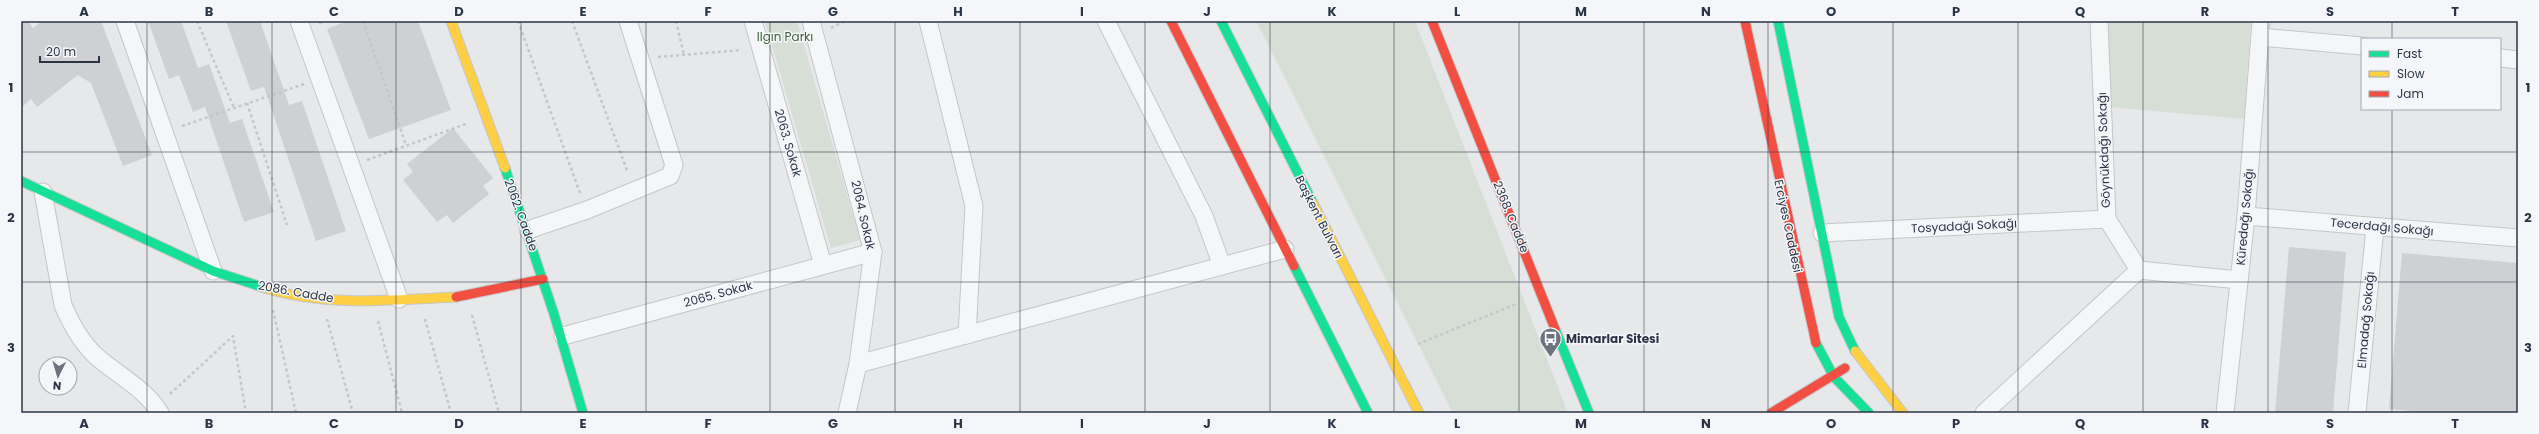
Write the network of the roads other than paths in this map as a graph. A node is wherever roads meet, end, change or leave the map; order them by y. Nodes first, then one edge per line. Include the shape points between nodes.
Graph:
1 (125, 21) edge
2 (298, 21) edge
3 (451, 21) edge
4 (628, 21) edge
5 (753, 21) edge
6 (811, 21) edge
7 (928, 21) edge
8 (1106, 21) edge
9 (1171, 21) edge
10 (1221, 21) edge
11 (1432, 21) edge
12 (1745, 21) edge
13 (1778, 21) edge
14 (2099, 21) edge
15 (2260, 29) edge
16 (2361, 46) edge
17 (2501, 58) edge
18 (2518, 60) edge
19 (21, 181) edge
20 (43, 192) junction
21 (2246, 216) junction
22 (2107, 219) junction
23 (2375, 226) junction
24 (528, 230) junction
25 (1822, 233) junction
26 (2518, 238) edge
27 (1286, 249) junction
28 (873, 252) junction
29 (823, 265) junction
30 (1222, 266) junction
31 (2139, 270) junction
32 (213, 271) junction
33 (543, 279) junction
34 (2239, 280) junction
35 (399, 299) junction
36 (966, 335) junction
37 (563, 336) junction
38 (1858, 360) junction
39 (858, 364) junction
40 (1832, 376) junction
41 (158, 410) edge
42 (582, 413) edge
43 (847, 413) edge
44 (1368, 413) edge
45 (1419, 413) edge
46 (1589, 413) edge
47 (1771, 413) edge
48 (1869, 413) edge
49 (1903, 413) edge
50 (1984, 413) edge
51 (2225, 413) edge
52 (2357, 413) edge

1 - 32 street
2 - 35 street
3 - 24 street, 2062. Cadde
4 - 24 street via 674,165 670,176
5 - 29 street, 2063. Sokak
6 - 28 street, 2064. Sokak
7 - 36 street via 974,206
8 - 30 street via 1204,216
9 - 27 street
10 - 45 street, Başkent Bulvarı
11 - 46 street, 2368. Cadde
12 - 40 street, Erciyes Caddesi via 1808,320 1816,345
13 - 25 street
14 - 22 street, Göynükdağı Sokağı
15 - 16 street
15 - 21 street, Küredağı Sokağı
17 - 18 street
19 - 20 street, 2086. Cadde
20 - 32 street, 2086. Cadde
20 - 41 street via 63,305 70,322 82,341 96,356 135,385
21 - 23 street, Tecerdağı Sokağı
21 - 34 street, Küredağı Sokağı
22 - 25 street, Tosyadağı Sokağı
22 - 31 street, Göynükdağı Sokağı
23 - 26 street, Tecerdağı Sokağı
23 - 52 street, Elmadağ Sokağı
24 - 33 street, 2062. Cadde
25 - 38 street via 1839,317
27 - 30 street
27 - 44 street
28 - 29 street, 2065. Sokak
28 - 39 street, 2064. Sokak
29 - 37 street, 2065. Sokak
30 - 36 street
31 - 34 street
31 - 50 street
32 - 35 street, 2086. Cadde via 269,289 321,298 372,301
33 - 35 street, 2086. Cadde via 466,296
33 - 37 street, 2062. Cadde
34 - 51 street, Küredağı Sokağı
36 - 39 street
37 - 42 street, 2062. Cadde
38 - 40 street
38 - 49 street
39 - 43 street, 2064. Sokak
40 - 47 street
40 - 48 street, Erciyes Caddesi

